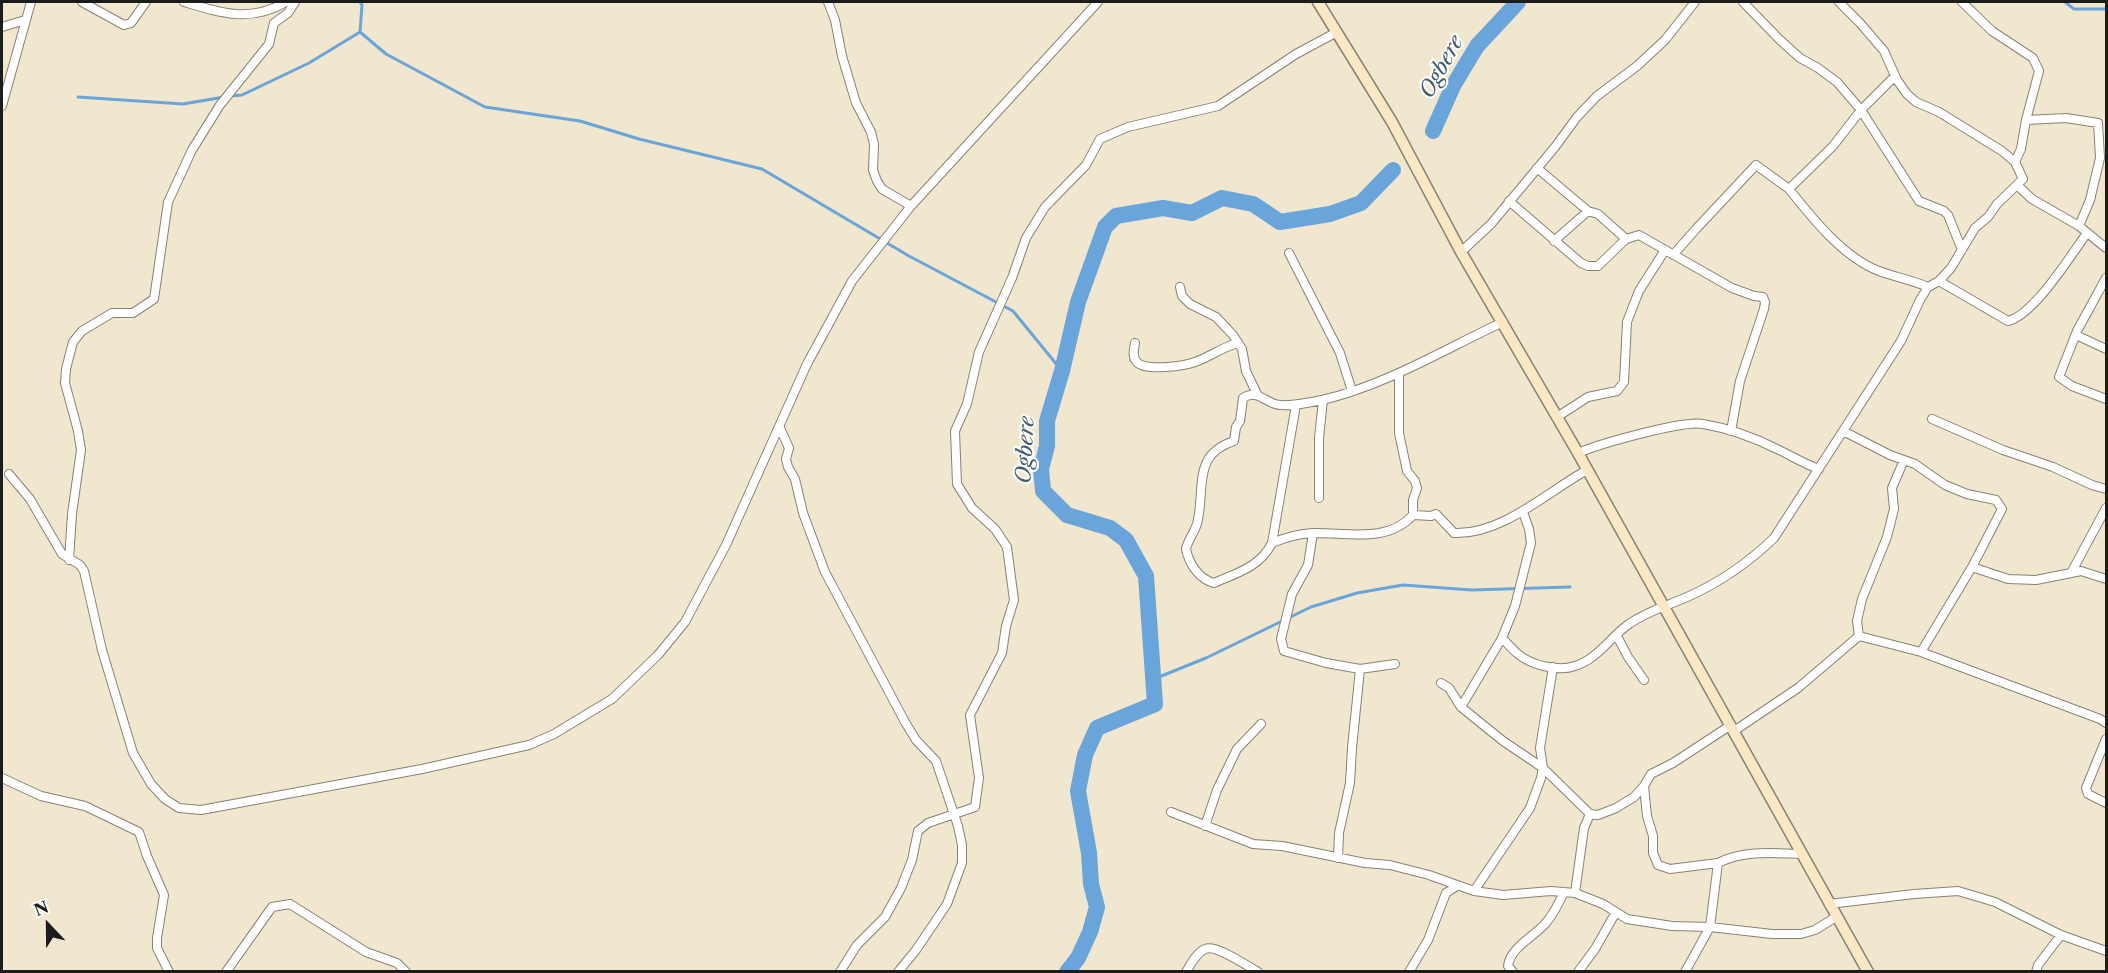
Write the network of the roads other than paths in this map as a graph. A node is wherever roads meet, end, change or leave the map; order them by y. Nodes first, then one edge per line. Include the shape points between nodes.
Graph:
1 (31, 2) edge
2 (82, 2) edge
3 (146, 2) edge
4 (184, 2) edge
5 (286, 2) edge
6 (295, 2) edge
7 (828, 2) edge
8 (1098, 2) edge
9 (1319, 2) edge
10 (1695, 2) edge
11 (1743, 2) edge
12 (1839, 2) edge
13 (1962, 2) edge
14 (26, 20) junction
15 (2, 27) edge
16 (1337, 32) junction
17 (1895, 76) junction
18 (2, 106) edge
19 (1861, 110) junction
20 (2026, 120) junction
21 (2014, 162) junction
22 (1537, 168) junction
23 (2018, 186) junction
24 (1789, 189) junction
25 (1509, 201) junction
26 (911, 206) junction
27 (1588, 211) junction
28 (2079, 226) junction
29 (2087, 233) junction
30 (1626, 239) junction
31 (1554, 241) junction
32 (2106, 248) edge
33 (1665, 250) junction
34 (1962, 250) junction
35 (1461, 252) junction
36 (1289, 253) dead end
37 (1673, 255) junction
38 (2106, 278) edge
39 (1939, 281) junction
40 (1180, 287) dead end
41 (1928, 287) junction
42 (1503, 322) junction
43 (2076, 335) junction
44 (1135, 343) dead end
45 (1238, 343) junction
46 (2106, 349) edge
47 (1399, 373) junction
48 (1352, 391) junction
49 (1257, 394) junction
50 (2106, 399) edge
51 (1323, 400) junction
52 (1296, 405) junction
53 (1557, 417) junction
54 (1932, 419) dead end
55 (780, 428) junction
56 (1731, 431) junction
57 (1843, 431) junction
58 (1578, 453) junction
59 (1904, 460) junction
60 (1819, 469) junction
61 (1587, 470) junction
62 (9, 474) dead end
63 (2106, 489) edge
64 (1319, 498) dead end
65 (2106, 508) edge
66 (1523, 512) junction
67 (1413, 515) junction
68 (1313, 533) junction
69 (1272, 543) junction
70 (69, 560) junction
71 (1972, 567) junction
72 (2071, 573) junction
73 (2106, 579) edge
74 (1662, 605) junction
75 (1617, 636) junction
76 (1859, 636) junction
77 (1502, 638) junction
78 (1921, 652) junction
79 (1395, 664) dead end
80 (1553, 668) junction
81 (1360, 669) junction
82 (1644, 680) dead end
83 (1441, 684) dead end
84 (1461, 707) junction
85 (2106, 723) edge
86 (1261, 724) dead end
87 (1733, 728) junction
88 (2106, 740) edge
89 (1543, 768) junction
90 (2, 778) edge
91 (1644, 786) junction
92 (2106, 803) edge
93 (954, 812) junction
94 (1171, 812) dead end
95 (1590, 814) junction
96 (1205, 826) junction
97 (1801, 854) junction
98 (1338, 858) junction
99 (1718, 863) junction
100 (1457, 886) junction
101 (1474, 891) junction
102 (1564, 892) junction
103 (1575, 893) junction
104 (1829, 904) junction
105 (1616, 912) junction
106 (1836, 917) junction
107 (1710, 927) junction
108 (2061, 935) junction
109 (2106, 951) edge
110 (169, 972) edge
111 (226, 972) edge
112 (406, 972) edge
113 (840, 972) edge
114 (898, 972) edge
115 (1186, 972) edge
116 (1258, 972) edge
117 (1409, 972) edge
118 (1513, 972) edge
119 (1578, 972) edge
120 (1685, 972) edge
121 (1868, 972) edge
122 (2036, 972) edge

1 - 14 street
2 - 3 street via 124,25 131,23
4 - 5 street via 254,14
6 - 70 street via 288,14 274,23 269,44 220,105 192,150 168,202 154,299 133,313 112,313 82,331 73,342 65,382 81,450
7 - 26 street via 856,103 871,132 877,181 882,189
8 - 26 street
9 - 16 main road
10 - 22 street via 1665,40 1577,117
11 - 19 street via 1794,52 1837,82
12 - 17 street via 1884,51
13 - 20 street via 1992,31 2037,63 2039,71
14 - 15 street
14 - 18 street
16 - 35 main road via 1392,122
16 - 93 street via 1218,106 1128,127 1100,138 1086,165 1045,207 1026,238 979,352 967,404 956,431 957,484 1007,548 1014,600 1002,653 970,715 979,778 975,807
17 - 19 street
17 - 21 street via 1916,102 1975,133
19 - 24 street via 1833,146
19 - 34 street via 1919,201 1948,215
20 - 21 street via 2021,149
20 - 28 street via 2066,118 2098,123 2100,158
21 - 23 street via 2023,179
22 - 25 street
22 - 27 street
23 - 28 street via 2032,199
23 - 34 street via 1975,228
24 - 37 street via 1756,165
24 - 41 street via 1852,257 1877,271
25 - 31 street
25 - 35 street
26 - 55 street via 852,282 807,364
27 - 30 street via 1598,214
27 - 31 street
28 - 29 street
29 - 32 street
29 - 39 street via 2045,290 2016,319 2008,321
30 - 31 street via 1598,266 1581,263
30 - 33 street via 1639,235
33 - 37 street
33 - 53 street via 1639,291 1627,322 1624,382 1617,391 1588,397
34 - 39 street
35 - 42 main road
36 - 48 street via 1340,353
37 - 56 street via 1732,288 1763,297 1765,302 1740,381
38 - 43 street
39 - 41 street
40 - 45 street via 1190,304 1216,317
41 - 57 street via 1901,341
42 - 47 street
42 - 53 main road
43 - 46 street
43 - 50 street via 2059,377
44 - 45 street via 1138,364 1171,367 1195,362
45 - 49 street
47 - 48 street
47 - 67 street via 1399,433 1407,471 1417,488
48 - 51 street
49 - 52 street via 1277,405
49 - 69 street via 1243,398 1234,441 1221,445 1205,465 1197,525 1186,549 1191,565 1214,583 1251,568
51 - 52 street
51 - 64 street via 1318,438
52 - 69 street
53 - 58 main road
54 - 63 street
55 - 70 street via 726,546 685,622 658,656 612,699 529,745 364,780 201,810 179,808 165,799 133,753 102,650 87,578 80,565
55 - 93 street via 789,448 788,467 825,572 905,722 936,761
56 - 58 street via 1693,423
56 - 60 street
57 - 59 street
57 - 60 street
58 - 61 main road
59 - 71 street via 1945,485 1996,500 2000,505 2002,509
59 - 76 street via 1892,488 1894,509 1887,537 1862,599 1857,621
60 - 74 street via 1774,538 1748,563 1716,583
61 - 66 street
61 - 74 main road
62 - 70 street
65 - 72 street
66 - 67 street via 1463,533 1450,531 1436,514
66 - 77 street via 1531,543 1515,606
67 - 68 street via 1406,523 1381,533
68 - 69 street
68 - 81 street via 1308,565 1292,594 1281,639 1284,651
71 - 72 street via 2008,579 2036,580
71 - 78 street
72 - 73 street via 2081,571
74 - 75 street via 1627,625
74 - 87 main road
75 - 80 street via 1575,666
75 - 82 street
76 - 78 street
76 - 87 street via 1798,688
77 - 80 street via 1519,655
77 - 84 street
78 - 85 street
79 - 81 street
80 - 89 street via 1540,748
81 - 98 street via 1350,783 1339,832
83 - 84 street via 1449,688
84 - 89 street
86 - 96 street via 1237,749
87 - 91 street via 1651,774
87 - 97 main road
88 - 92 street via 2086,788 2088,794
89 - 95 street
89 - 101 street via 1530,808
90 - 110 street via 41,796 85,807 139,832 164,895 157,948
91 - 95 street via 1616,808
91 - 99 street via 1658,865 1670,868
93 - 113 street via 918,831 912,860 885,917 857,945
93 - 114 street via 962,845 955,887
94 - 96 street
95 - 103 street via 1584,828
96 - 98 street via 1253,844
97 - 99 street via 1759,853
97 - 104 main road
98 - 100 street via 1390,865
99 - 107 street
100 - 101 street
100 - 117 street via 1446,893 1428,940
101 - 102 street via 1503,895
102 - 103 street
102 - 118 street via 1545,924 1509,961
103 - 105 street
104 - 106 main road
104 - 108 street via 1958,891 1995,902
105 - 107 street via 1627,919
105 - 119 street
106 - 107 street via 1800,934
106 - 121 main road
107 - 120 street
108 - 109 street
108 - 122 street
111 - 112 street via 272,907 290,904 366,952 397,963
115 - 116 street via 1197,954 1206,948 1215,948

